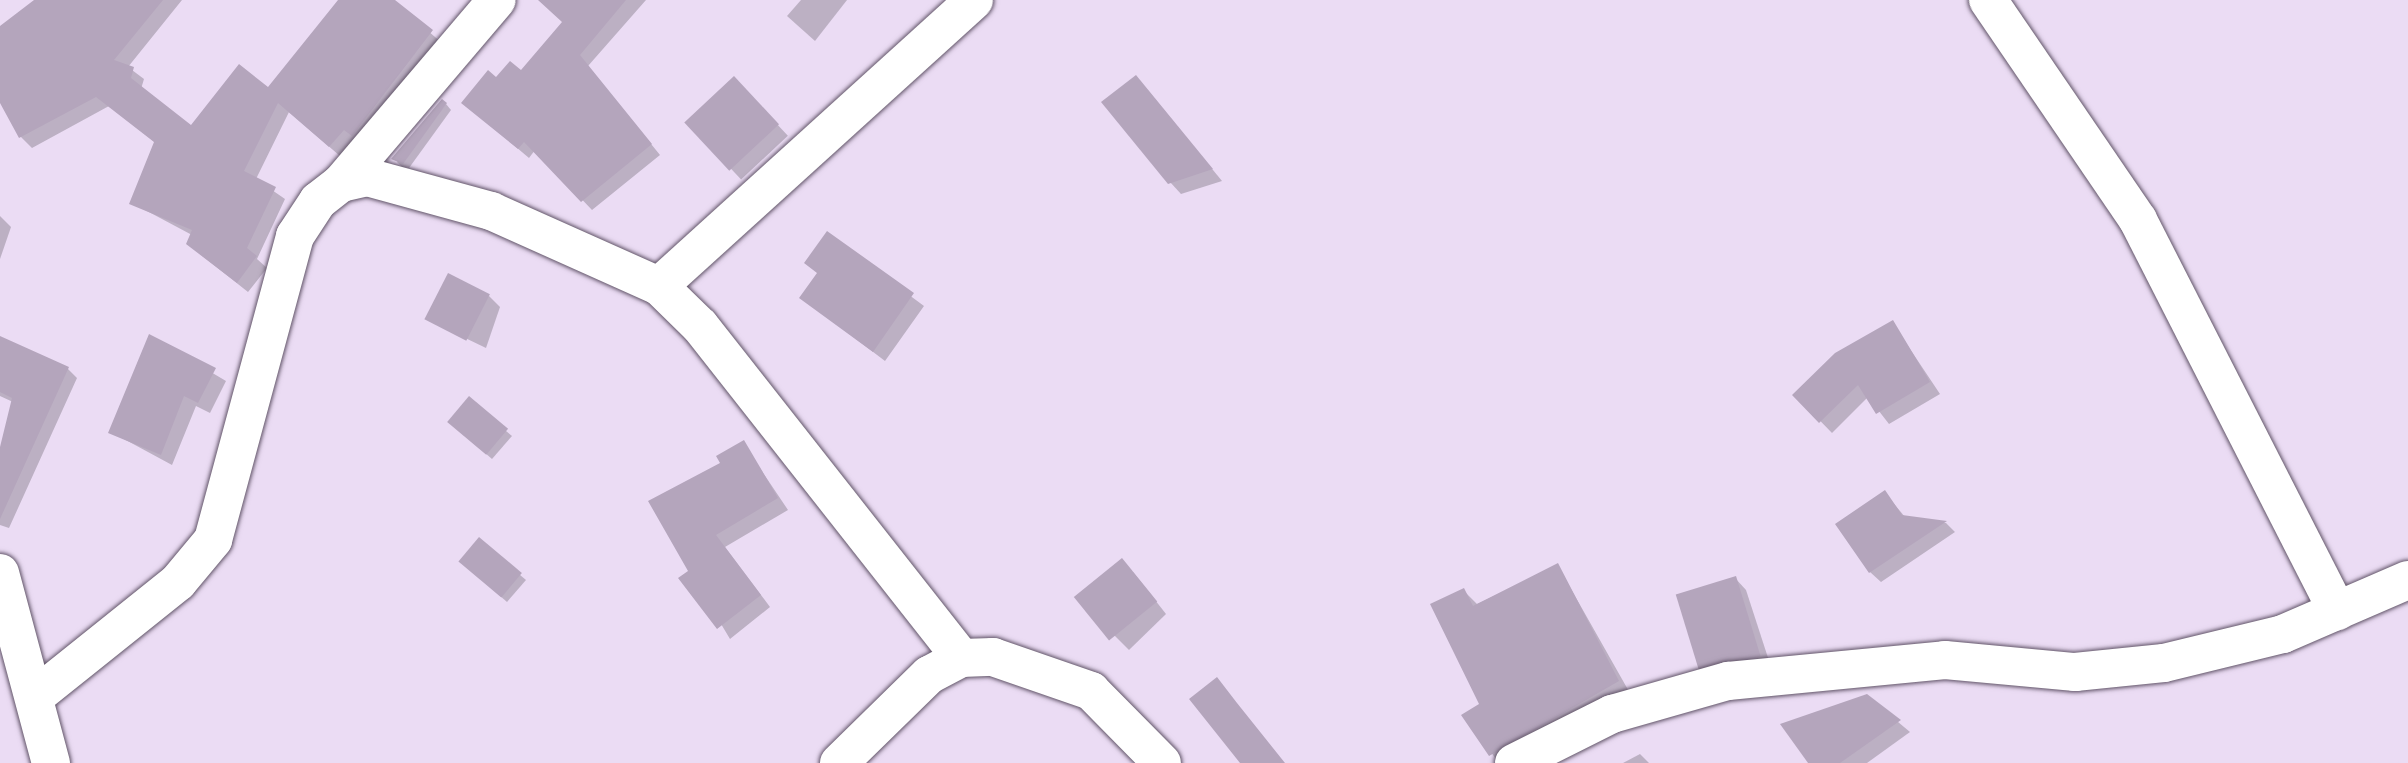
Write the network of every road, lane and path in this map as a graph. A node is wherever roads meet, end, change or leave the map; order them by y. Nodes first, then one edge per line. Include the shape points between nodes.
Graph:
1 (497, 0) edge
2 (974, 0) edge
3 (1988, 0) edge
4 (341, 183) junction
5 (659, 286) junction
6 (0, 573) edge
7 (2408, 580) edge
8 (2337, 611) junction
9 (961, 658) junction
10 (37, 695) junction
11 (51, 763) edge
12 (839, 763) edge
13 (1162, 763) edge
14 (1514, 763) edge

1 - 4 street
2 - 5 street
3 - 8 street via 2138,220
4 - 5 street via 399,181 491,211
4 - 10 street via 295,236 213,540 178,582
5 - 9 street via 700,326
6 - 10 street
7 - 8 street
8 - 14 street via 2209,655 2114,671 1945,660 1728,681 1612,714
9 - 12 street via 929,675
9 - 13 street via 993,657 1091,691
10 - 11 street

